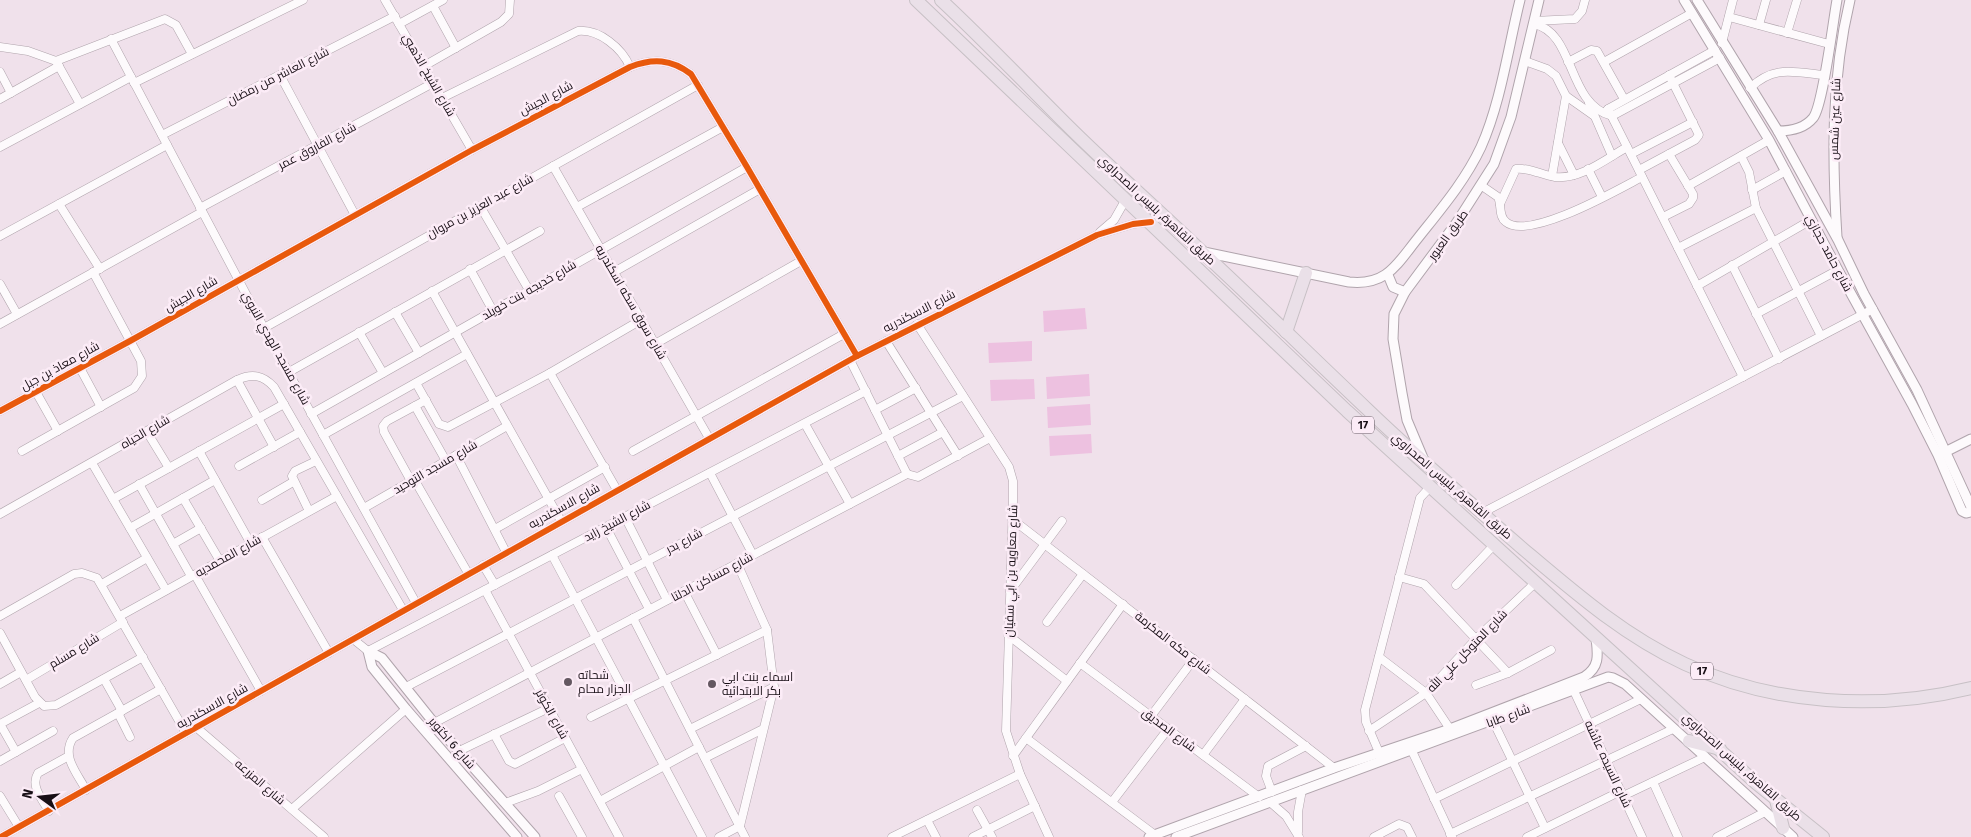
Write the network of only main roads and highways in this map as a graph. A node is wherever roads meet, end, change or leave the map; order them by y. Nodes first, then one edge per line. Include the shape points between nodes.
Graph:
1 (916, 0) edge
2 (941, 0) edge
3 (986, 41) junction
4 (973, 55) junction
5 (1007, 63) junction
6 (994, 75) junction
7 (1306, 273) road end
8 (1286, 332) junction
9 (1971, 688) edge
10 (1689, 741) road end
11 (1721, 750) junction
12 (1776, 800) junction
13 (1782, 828) road end
14 (1823, 837) edge

1 - 4 highway, طريق القاهرة, بلبيس الصحراوي / 17
2 - 3 highway, طريق القاهرة, بلبيس الصحراوي / 17
3 - 4 highway via 981,53
3 - 5 highway, طريق القاهرة, بلبيس الصحراوي / 17
4 - 6 highway, طريق القاهرة, بلبيس الصحراوي / 17
5 - 6 highway via 1000,65
5 - 8 highway, طريق القاهرة, بلبيس الصحراوي / 17 via 1066,124
6 - 11 highway, طريق القاهرة, بلبيس الصحراوي / 17 via 1347,411
7 - 8 highway
8 - 9 highway, طريق القاهرة, بلبيس الصحراوي / 17 via 1480,514 1624,630 1670,657 1718,677 1783,694 1838,701 1913,699
10 - 11 highway
11 - 12 highway, طريق القاهرة, بلبيس الصحراوي / 17
12 - 13 highway
12 - 14 highway, طريق القاهرة, بلبيس الصحراوي / 17

